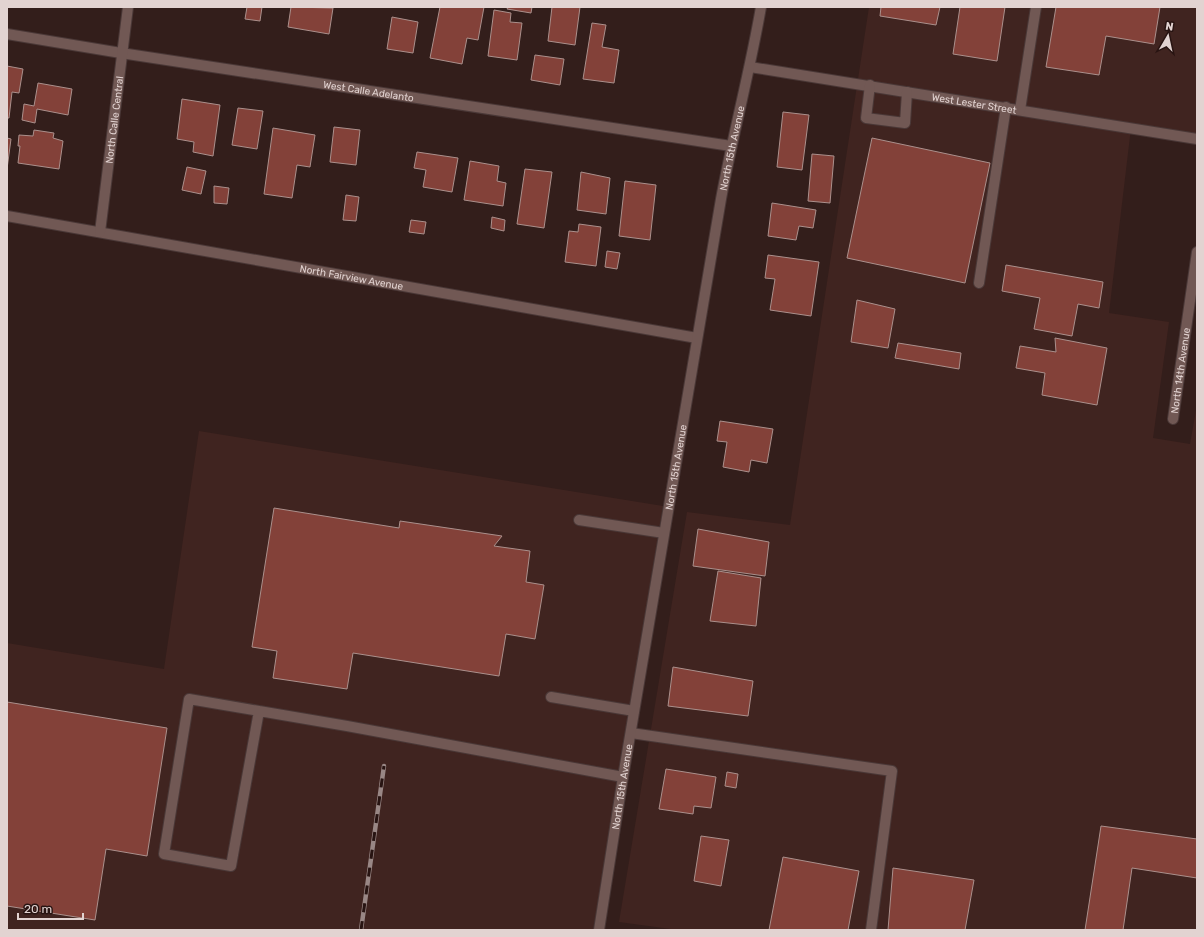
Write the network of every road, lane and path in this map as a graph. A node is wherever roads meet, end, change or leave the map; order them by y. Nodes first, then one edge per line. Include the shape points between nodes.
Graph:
1 (128, 7) edge
2 (760, 7) edge
3 (1036, 7) edge
4 (7, 34) edge
5 (121, 53) junction
6 (750, 66) junction
7 (870, 85) junction
8 (907, 92) junction
9 (1006, 107) junction
10 (1020, 110) junction
11 (1197, 139) edge
12 (731, 146) junction
13 (7, 216) edge
14 (100, 232) junction
15 (1197, 252) edge
16 (980, 283) dead end
17 (697, 338) junction
18 (1173, 419) dead end
19 (580, 520) dead end
20 (664, 533) junction
21 (551, 697) dead end
22 (259, 711) junction
23 (634, 711) junction
24 (631, 733) junction
25 (623, 777) junction
26 (599, 930) edge
27 (871, 930) edge

1 - 5 street, North Calle Central
2 - 6 street, North 15th Avenue
3 - 10 street
4 - 5 street, West Calle Adelanto
5 - 12 street, West Calle Adelanto
5 - 14 street, North Calle Central
6 - 7 street, West Lester Street
6 - 12 street, North 15th Avenue
7 - 8 street, West Lester Street
7 - 8 street via 866,118 905,123
8 - 9 street, West Lester Street
9 - 10 street, West Lester Street
9 - 16 street
10 - 11 street, West Lester Street
12 - 17 street, North 15th Avenue
13 - 14 street, North Fairview Avenue
14 - 17 street, North Fairview Avenue
15 - 18 street, North 14th Avenue
17 - 20 street, North 15th Avenue
19 - 20 street
20 - 23 street, North 15th Avenue
21 - 23 street
22 - 22 street via 189,699 164,854 231,866
22 - 25 street
23 - 24 street, North 15th Avenue
24 - 25 street, North 15th Avenue
24 - 27 street via 892,770
25 - 26 street, North 15th Avenue

